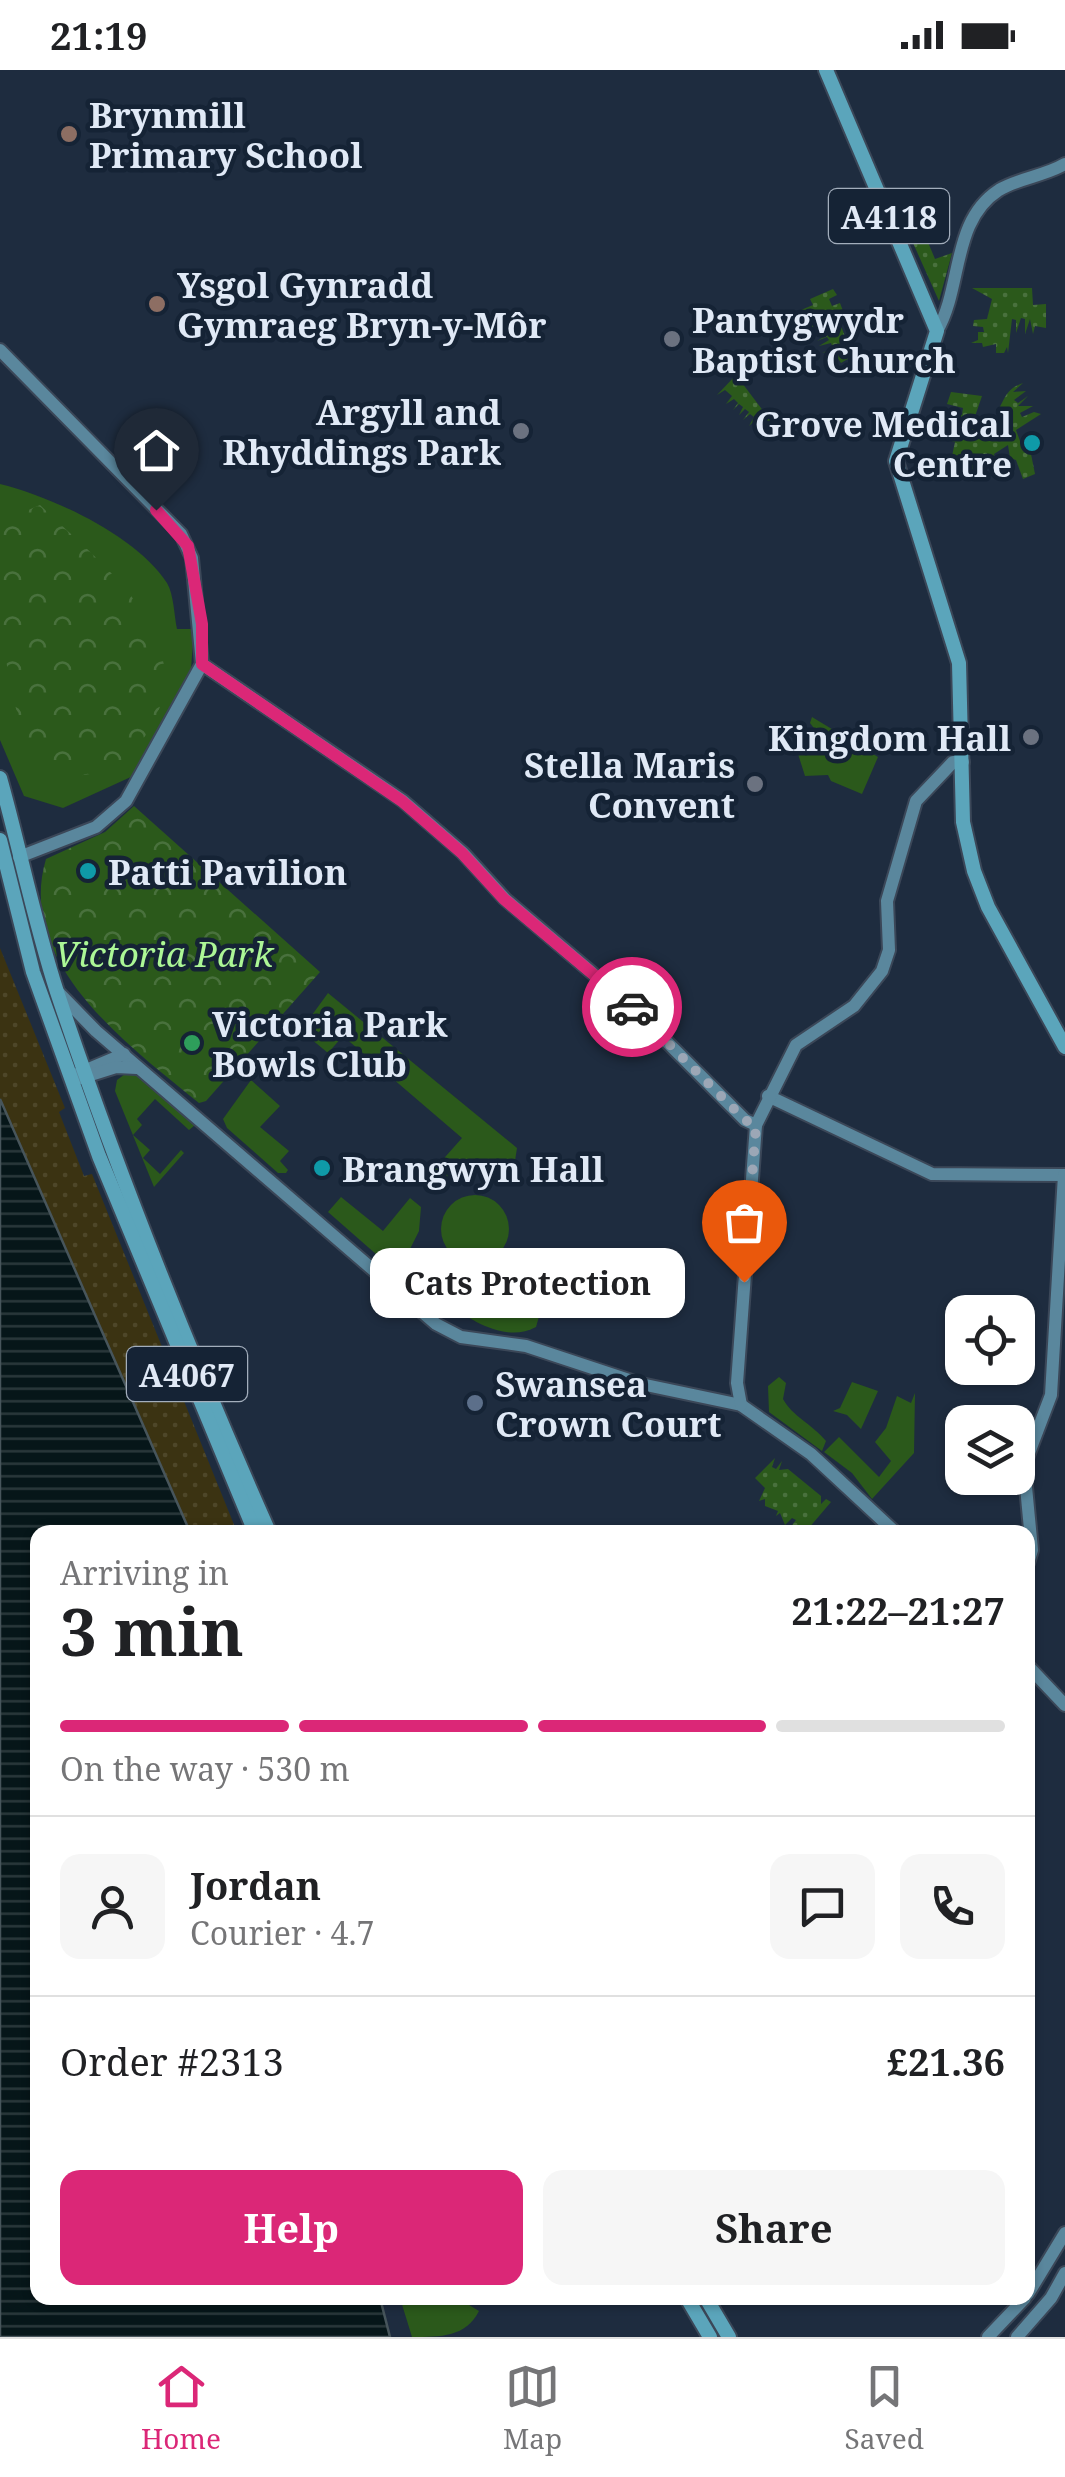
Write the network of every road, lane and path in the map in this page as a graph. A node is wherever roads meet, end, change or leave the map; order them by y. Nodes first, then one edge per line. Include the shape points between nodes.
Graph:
1 (826, 70) edge
2 (1065, 164) edge
3 (937, 331) junction
4 (0, 350) edge
5 (202, 664) junction
6 (963, 762) junction
7 (0, 778) edge
8 (0, 840) edge
9 (18, 857) junction
10 (57, 991) junction
11 (1065, 1047) edge
12 (124, 1054) junction
13 (63, 1057) junction
14 (107, 1070) junction
15 (144, 1071) junction
16 (83, 1074) junction
17 (768, 1096) junction
18 (83, 1111) junction
19 (100, 1114) junction
20 (756, 1126) junction
21 (1064, 1175) edge
22 (741, 1405) junction
23 (252, 1525) edge
24 (265, 1525) edge
25 (887, 1525) edge
26 (1030, 1525) edge
27 (1035, 1673) edge
28 (1065, 1705) edge
29 (1065, 2233) edge
30 (1065, 2273) edge
31 (1035, 2283) edge
32 (691, 2305) edge
33 (710, 2305) edge
34 (1018, 2305) edge
35 (1018, 2336) edge
36 (710, 2337) edge
37 (728, 2337) edge
38 (988, 2337) edge

1 - 3 main road, A4118
2 - 3 street via 1002,189 972,218
3 - 6 main road via 896,462 954,637
4 - 5 street via 188,546
5 - 9 street via 126,801 96,828
5 - 20 street via 402,801
6 - 11 main road via 963,822 974,871
6 - 17 street via 953,762 916,802 887,902 889,950 872,988 796,1045
7 - 9 main road, A4067
8 - 13 main road, A4067 via 33,972
9 - 10 main road, A4067
10 - 12 street
10 - 16 main road, A4067
12 - 15 street
12 - 16 street
13 - 16 street
13 - 18 main road, A4067
14 - 15 street via 126,1065
14 - 16 street
14 - 19 street
15 - 22 street via 436,1324 461,1337 526,1346 641,1384
16 - 18 street
16 - 19 main road, A4067
17 - 20 street
17 - 21 street via 934,1174
18 - 23 main road, A4067
19 - 24 main road, A4067
20 - 22 street via 737,1383
21 - 26 street via 1051,1394 1024,1466
22 - 25 street via 811,1454
27 - 28 street
29 - 31 street
30 - 35 street
32 - 36 main road
33 - 37 main road
34 - 38 street

